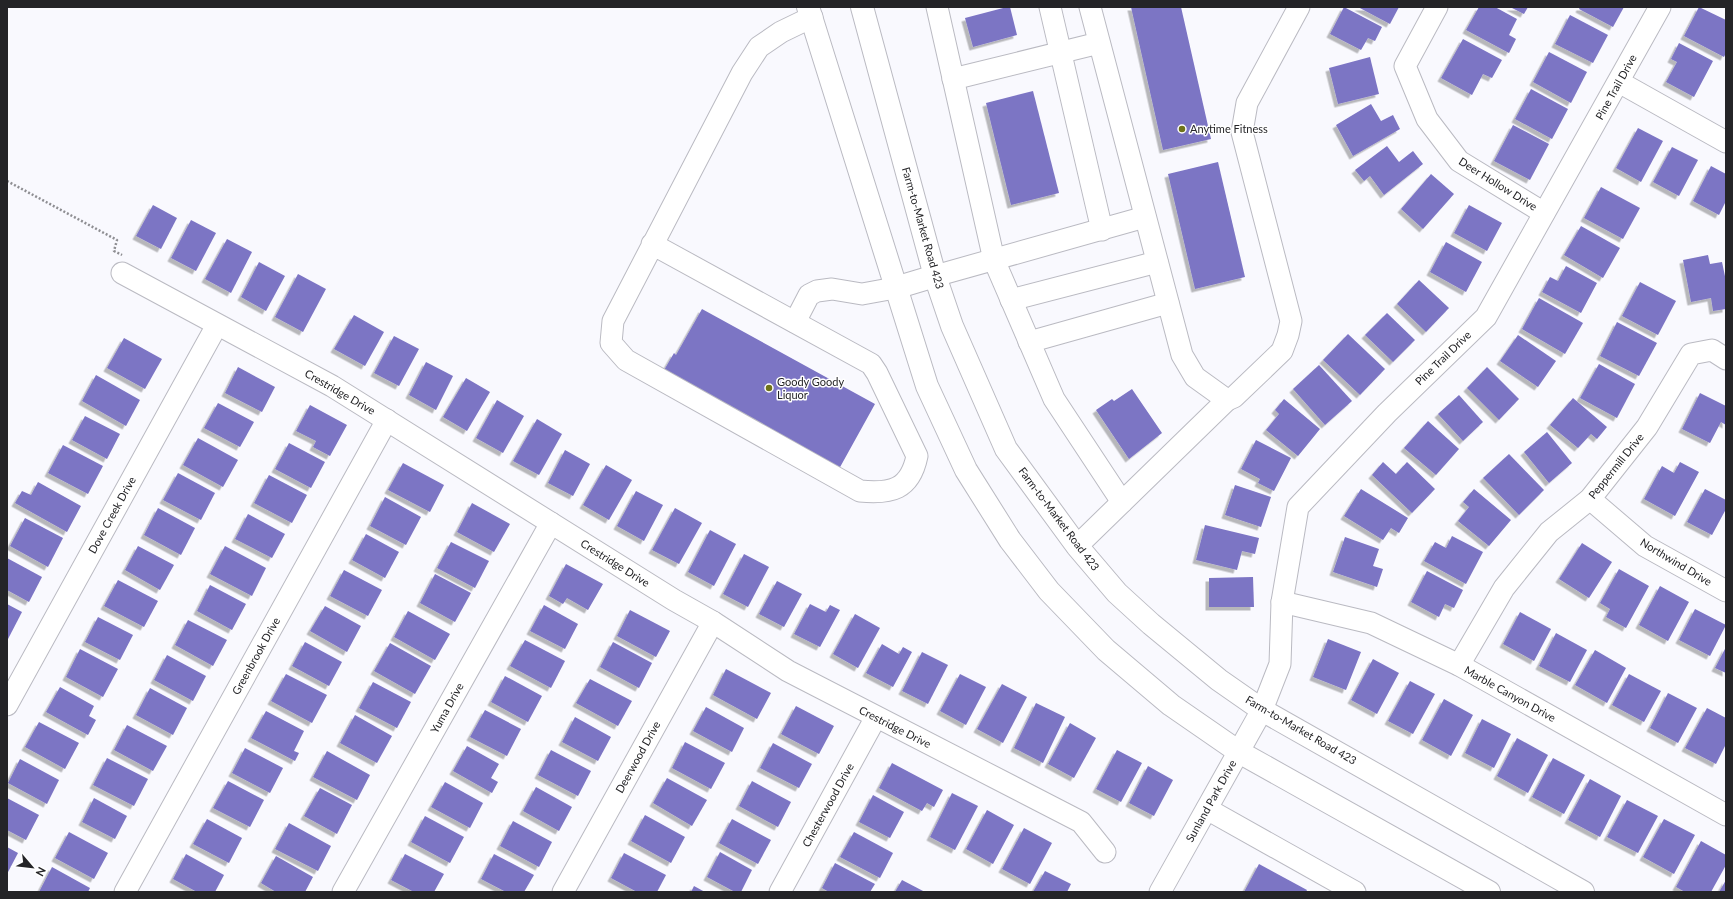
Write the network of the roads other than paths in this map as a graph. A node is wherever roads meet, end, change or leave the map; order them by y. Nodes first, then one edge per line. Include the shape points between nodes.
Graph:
1 (862, 7) edge
2 (937, 7) edge
3 (1050, 7) edge
4 (1090, 7) edge
5 (1299, 7) edge
6 (1437, 7) edge
7 (1660, 7) edge
8 (810, 12) edge
9 (1099, 43) junction
10 (1061, 52) junction
11 (953, 79) junction
12 (1619, 82) junction
13 (1726, 142) edge
14 (1544, 213) junction
15 (1145, 217) junction
16 (1102, 230) junction
17 (652, 244) junction
18 (994, 260) junction
19 (1157, 262) junction
20 (122, 273) road end
21 (935, 276) junction
22 (895, 288) junction
23 (1011, 300) junction
24 (1168, 303) junction
25 (795, 322) junction
26 (217, 325) junction
27 (1029, 342) junction
28 (1726, 358) edge
29 (1227, 400) junction
30 (387, 420) junction
31 (1590, 499) junction
32 (1122, 502) junction
33 (551, 523) junction
34 (1077, 546) junction
35 (1726, 591) edge
36 (1282, 602) junction
37 (713, 622) junction
38 (1459, 665) junction
39 (7, 705) edge
40 (1262, 710) junction
41 (876, 717) junction
42 (1239, 752) junction
43 (1207, 809) junction
44 (1726, 815) edge
45 (1105, 852) dead end
46 (125, 892) edge
47 (343, 892) edge
48 (563, 892) edge
49 (780, 892) edge
50 (1160, 892) edge
51 (1355, 892) edge
52 (1490, 892) edge
53 (1583, 892) edge

1 - 21 main road, Farm-to-Market Road 423
2 - 11 street
3 - 10 street
4 - 9 street
5 - 29 street via 1247,103 1242,132 1291,321 1282,351 1234,397
6 - 14 street, Deer Hollow Drive via 1405,66 1427,119 1459,161
7 - 12 street, Pine Trail Drive
8 - 17 street via 759,47 742,73
8 - 22 main road
9 - 10 street
9 - 15 street
10 - 11 street
10 - 16 street
11 - 18 street
12 - 13 street
12 - 14 street, Pine Trail Drive
14 - 36 street, Pine Trail Drive via 1486,317 1387,413 1298,507
15 - 16 street
15 - 19 street
16 - 18 street
17 - 25 street
17 - 25 street via 613,322 611,342 626,360 860,491 880,493 898,488 908,481 915,468 917,456 877,372 871,364
18 - 21 street
18 - 23 street
19 - 23 street
19 - 24 street
20 - 26 street, Crestridge Drive
21 - 22 main road
21 - 34 main road, Farm-to-Market Road 423 via 952,326 1006,449
22 - 25 street via 862,294 832,289 817,290 810,295
22 - 42 main road via 927,386 966,470 1010,540 1049,591 1106,650 1170,705
23 - 27 street
24 - 27 street
24 - 29 street via 1182,355 1195,377
26 - 30 street, Crestridge Drive via 332,386
26 - 39 street, Dove Creek Drive
27 - 32 street via 1054,399
28 - 31 street, Peppermill Drive via 1712,350 1691,354 1647,427
29 - 32 street
30 - 33 street, Crestridge Drive
30 - 46 street, Greenbrook Drive
31 - 35 street, Northwind Drive via 1645,546
31 - 38 street, Peppermill Drive via 1549,532 1504,588
32 - 34 street
33 - 37 street, Crestridge Drive
33 - 47 street, Yuma Drive
34 - 40 main road, Farm-to-Market Road 423 via 1117,593 1219,680
36 - 38 street, Marble Canyon Drive via 1371,623
36 - 40 street, Pine Trail Drive via 1280,664
37 - 41 street, Crestridge Drive via 788,671
37 - 48 street, Deerwood Drive
38 - 44 street, Marble Canyon Drive
40 - 42 street, Sunland Park Drive
40 - 53 main road, Farm-to-Market Road 423
41 - 45 street, Crestridge Drive via 1081,822
41 - 49 street, Chesterwood Drive
42 - 43 street, Sunland Park Drive
42 - 52 main road
43 - 50 street, Sunland Park Drive
43 - 51 street

